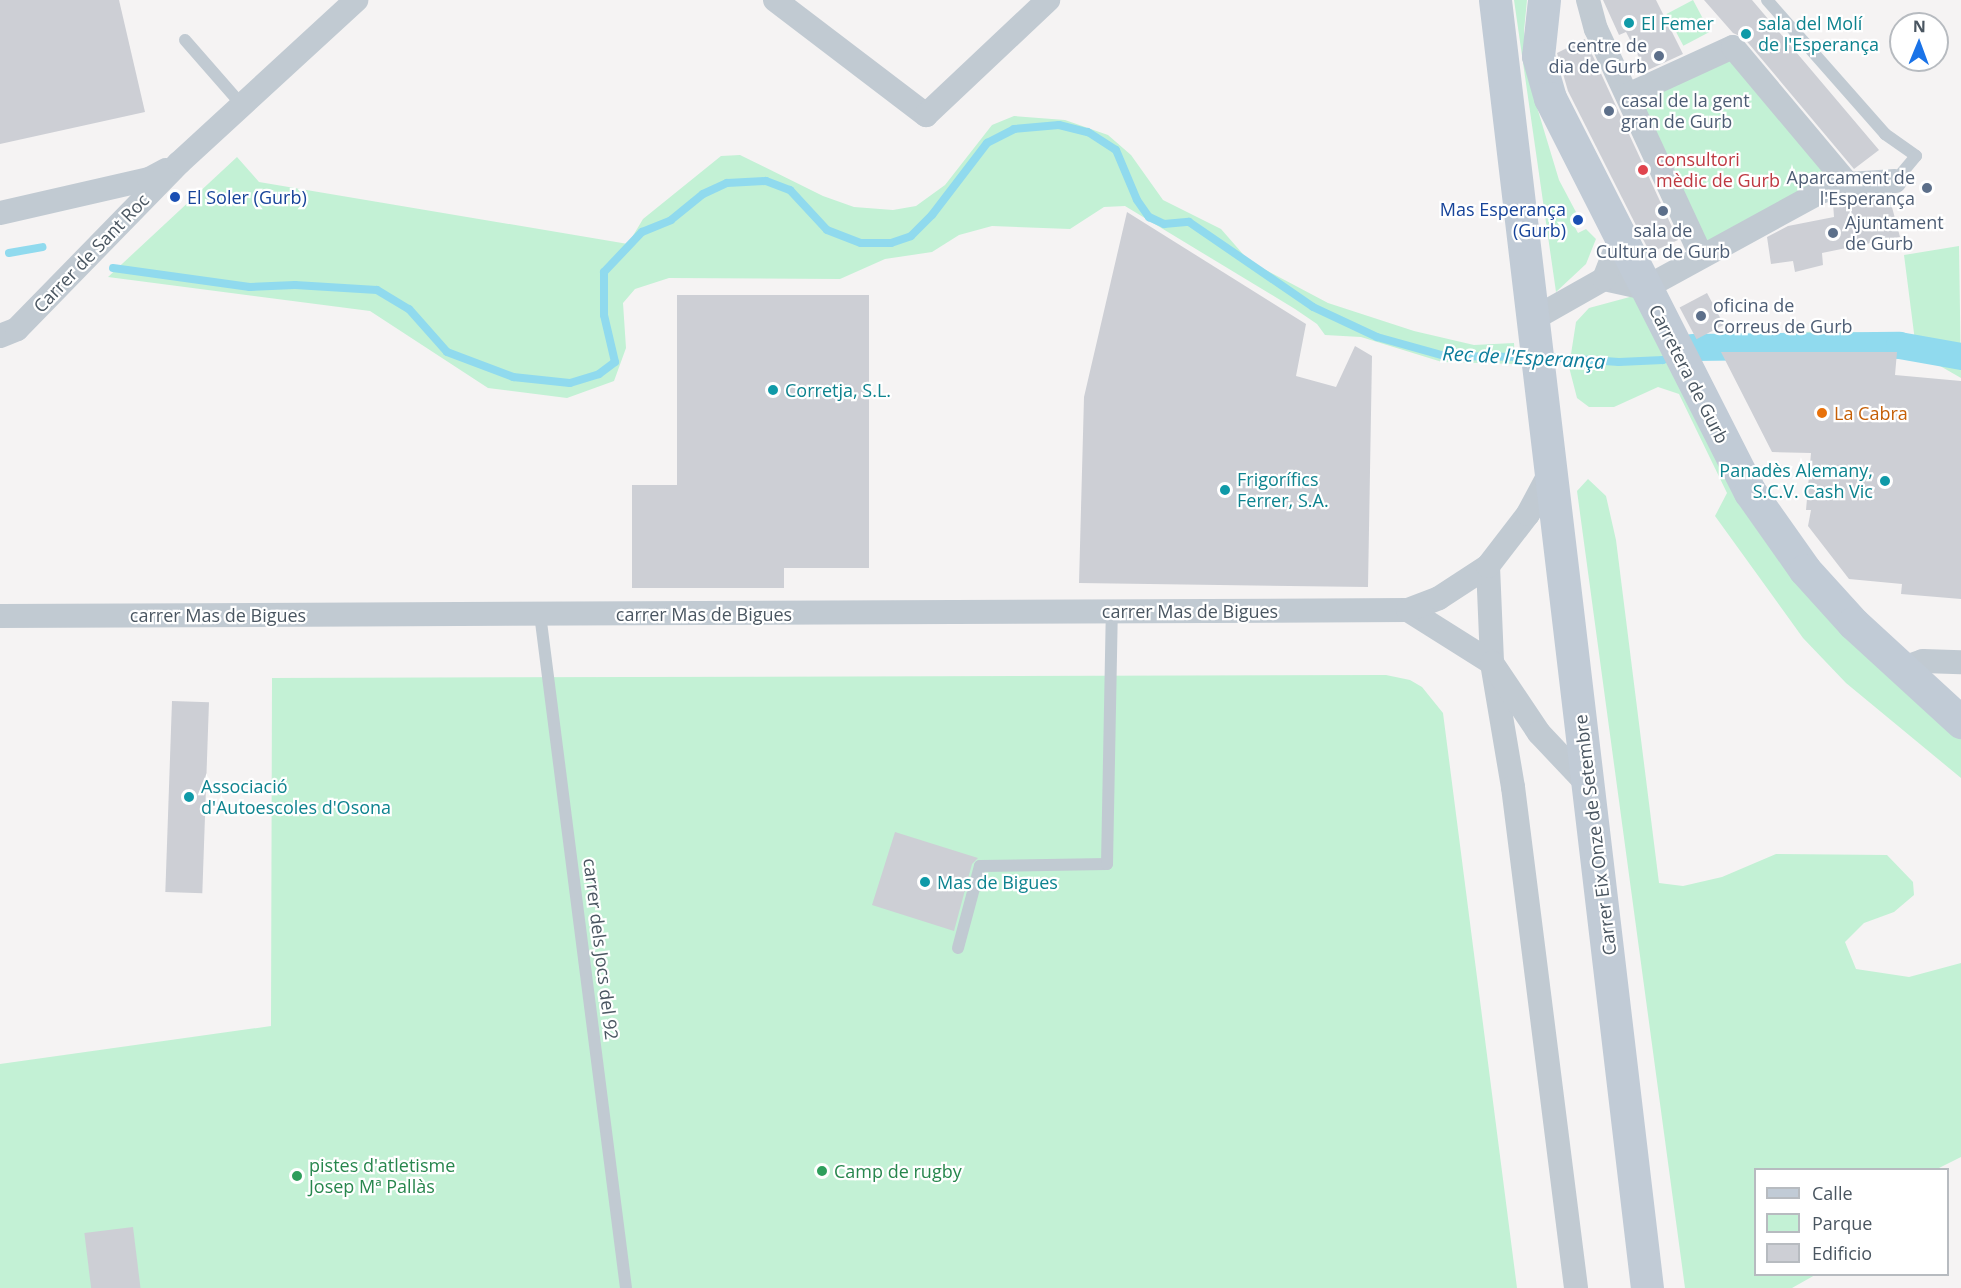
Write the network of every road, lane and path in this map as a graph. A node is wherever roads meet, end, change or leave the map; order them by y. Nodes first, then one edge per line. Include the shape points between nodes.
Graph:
1 (356, 0) edge
2 (775, 0) edge
3 (1048, 0) edge
4 (1495, 0) edge
5 (1544, 0) edge
6 (1588, 0) edge
7 (1767, 0) edge
8 (184, 40) dead end
9 (1628, 95) junction
10 (241, 104) junction
11 (179, 163) junction
12 (1895, 181) joint
13 (1848, 184) junction
14 (0, 213) edge
15 (1620, 238) junction
16 (1701, 255) junction
17 (1604, 279) junction
18 (1645, 288) junction
19 (1536, 327) junction
20 (0, 336) edge
21 (1551, 471) junction
22 (1488, 566) junction
23 (1408, 610) junction
24 (1112, 612) junction
25 (540, 614) junction
26 (0, 616) edge
27 (1961, 662) edge
28 (1492, 663) junction
29 (1900, 669) junction
30 (1961, 722) edge
31 (1539, 733) junction
32 (1508, 763) junction
33 (1589, 786) junction
34 (958, 948) dead end
35 (626, 1288) edge
36 (1576, 1288) edge
37 (1647, 1288) edge

1 - 10 street, Carrer de Sant Roc
2 - 3 street via 926,115
4 - 19 street, Carrer Eix Onze de Setembre
5 - 15 street, Carretera de Gurb via 1538,56 1550,98
6 - 9 street via 1596,29
7 - 12 lane via 1885,134 1916,156
8 - 10 lane
9 - 13 street via 1733,47
9 - 16 street
10 - 11 street, Carrer de Sant Roc
11 - 14 street, Carrer de Sant Roc via 149,179
11 - 20 street, Carrer de Sant Roc via 17,328
12 - 13 street
13 - 16 street via 1820,192
15 - 17 street
15 - 18 street, Carretera de Gurb
16 - 18 street
17 - 18 street
17 - 19 street
18 - 29 street, Carretera de Gurb via 1750,492 1805,570
19 - 21 street, Carrer Eix Onze de Setembre
21 - 22 street, carrer Mas de Bigues via 1528,514
21 - 33 street, Carrer Eix Onze de Setembre
22 - 23 street, carrer Mas de Bigues via 1439,598
22 - 28 street
23 - 24 street, carrer Mas de Bigues
23 - 28 street
24 - 25 street, carrer Mas de Bigues
24 - 34 lane via 1107,864 980,866
25 - 26 street, carrer Mas de Bigues
25 - 35 lane, carrer dels Jocs del 92
27 - 29 street via 1923,661
28 - 31 street
28 - 32 street
29 - 30 street, Carretera de Gurb
31 - 32 street via 1516,742
31 - 33 street
32 - 36 street
33 - 37 street, Carrer Eix Onze de Setembre

